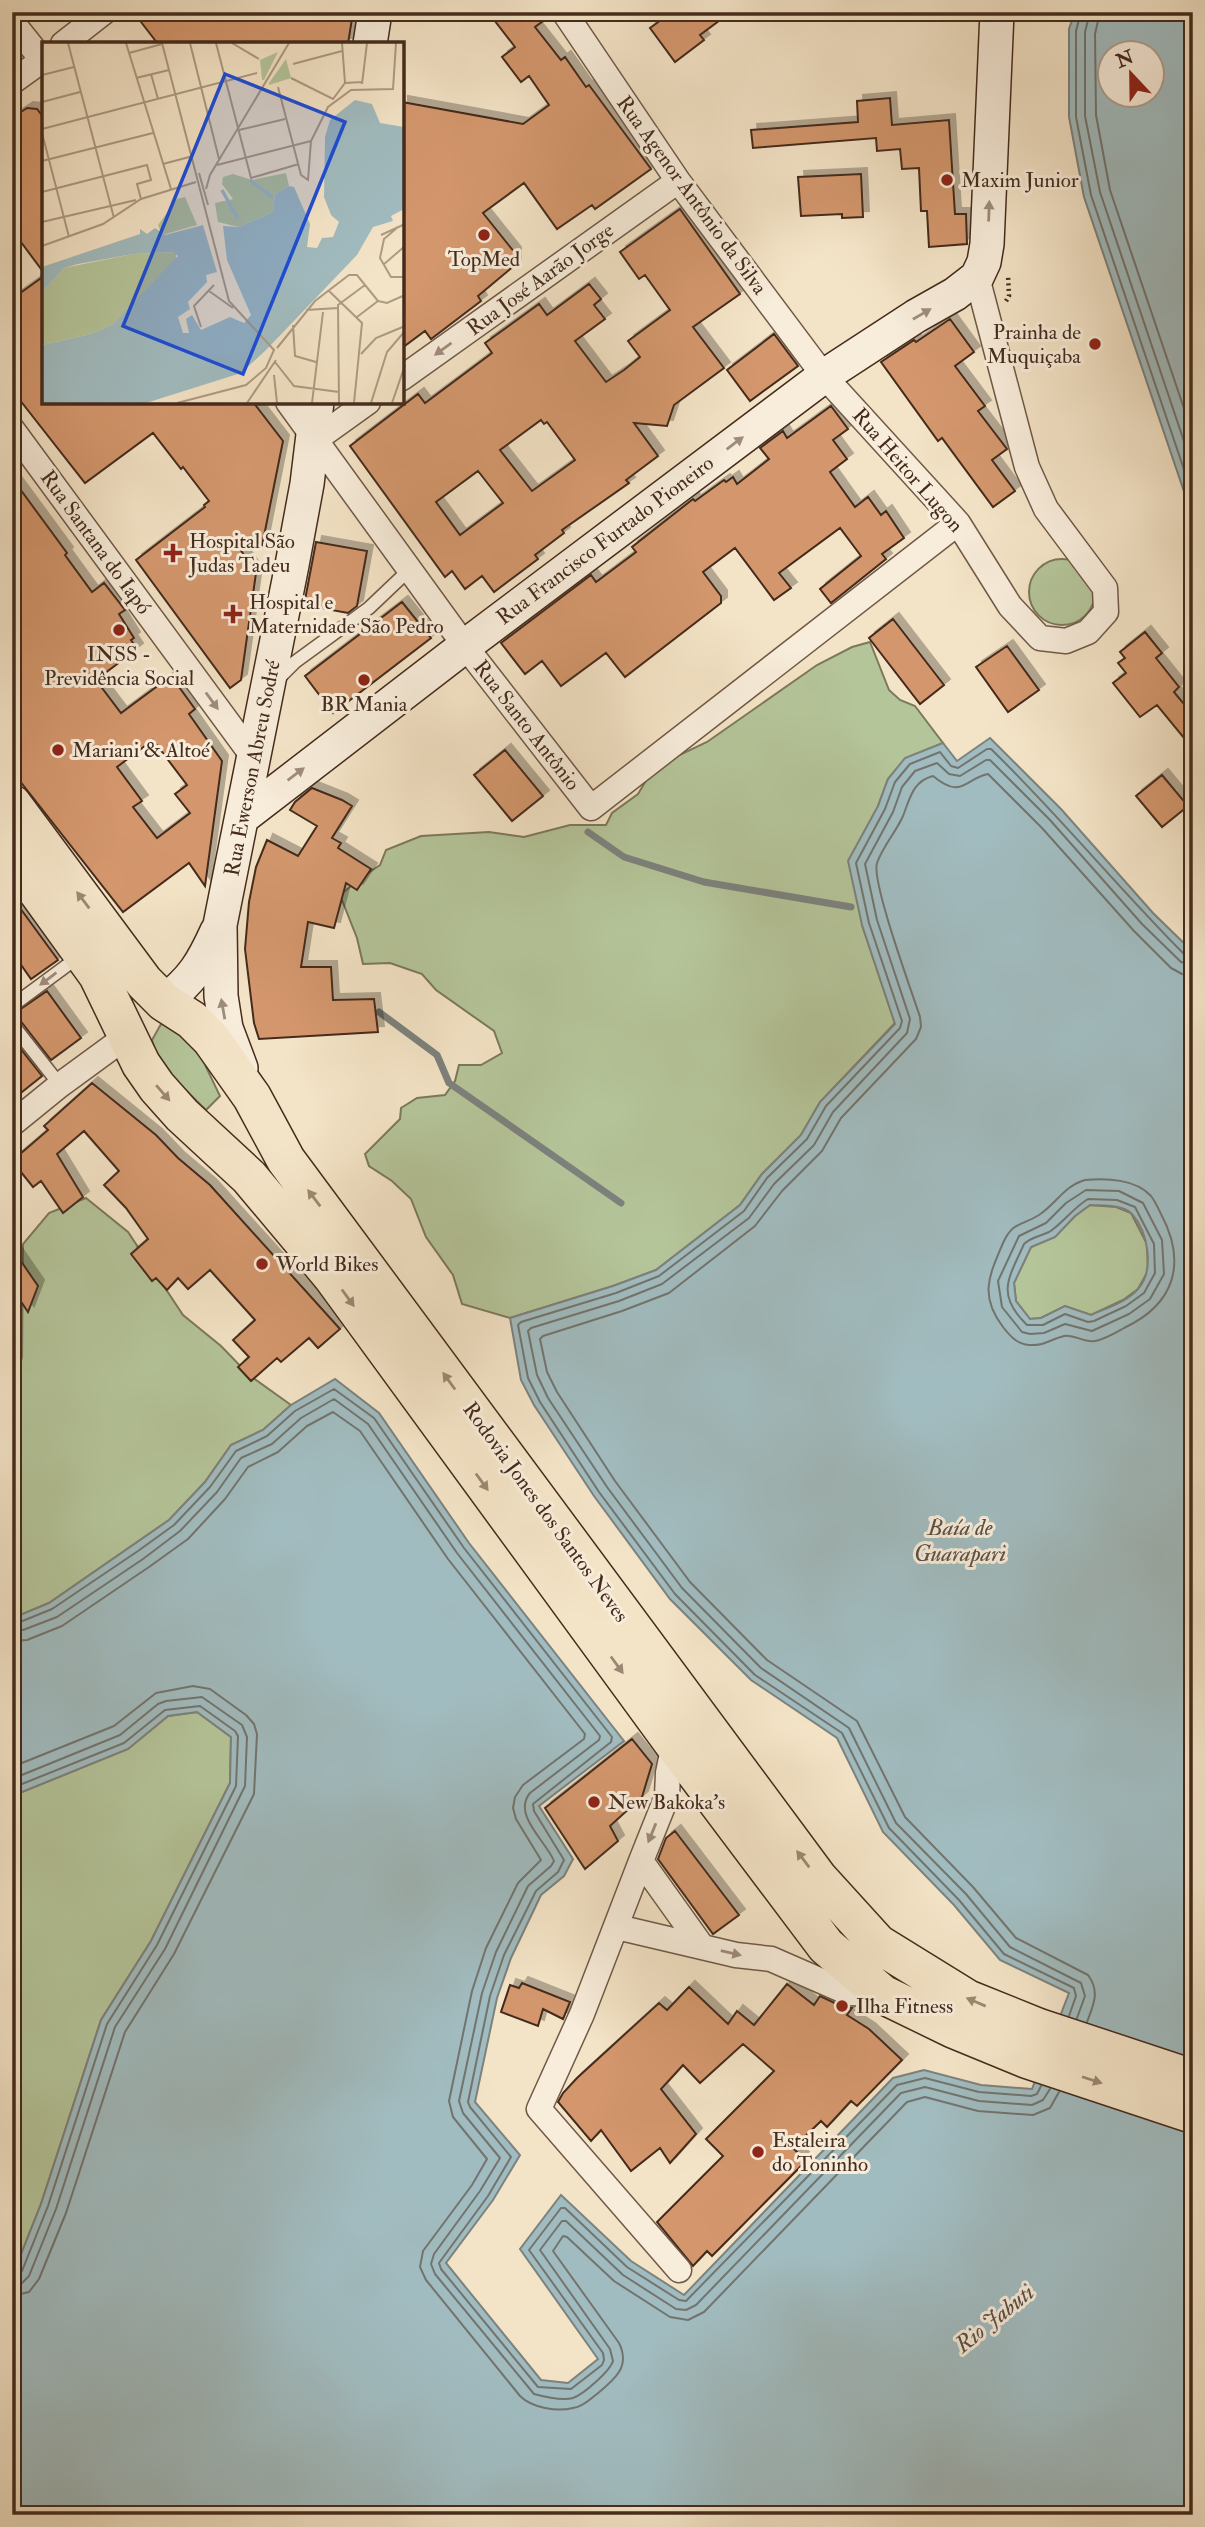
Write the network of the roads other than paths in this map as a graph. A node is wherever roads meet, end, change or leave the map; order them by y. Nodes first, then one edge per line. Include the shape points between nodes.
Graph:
1 (104, 12) edge
2 (375, 12) edge
3 (564, 12) edge
4 (997, 12) edge
5 (12, 22) edge
6 (66, 42) edge
7 (370, 42) edge
8 (42, 59) edge
9 (42, 61) edge
10 (12, 82) edge
11 (678, 181) junction
12 (977, 277) junction
13 (824, 376) junction
14 (404, 377) edge
15 (289, 404) edge
16 (317, 404) edge
17 (365, 404) edge
18 (12, 429) edge
19 (314, 438) junction
20 (958, 523) junction
21 (409, 570) junction
22 (465, 646) junction
23 (269, 681) junction
24 (254, 758) junction
25 (15, 814) edge
26 (243, 817) junction
27 (12, 856) edge
28 (219, 925) junction
29 (84, 953) junction
30 (164, 1002) junction
31 (12, 1006) edge
32 (12, 1024) edge
33 (127, 1036) junction
34 (60, 1085) junction
35 (252, 1097) junction
36 (12, 1124) edge
37 (674, 1744) junction
38 (641, 1861) junction
39 (617, 1927) junction
40 (701, 1945) junction
41 (882, 1994) junction
42 (1033, 2043) junction
43 (1193, 2079) edge
44 (1193, 2114) edge
45 (679, 2270) dead end

1 - 6 street
2 - 7 street
3 - 11 street, Rua Agenor Antônio da Silva
12 -> 4 street via 988,244
5 - 8 street
9 - 10 street
11 - 13 street, Rua Agenor Antônio da Silva
11 -> 14 street, Rua José Aarão Jorge
13 -> 12 street, Rua Francisco Furtado Pioneiro
12 - 20 street, Rua Heitor Lugon via 1027,467 1045,509 1105,588 1106,612 1088,632 1066,641 1040,638 1010,606
13 - 20 street, Rua Heitor Lugon
22 -> 13 street, Rua Francisco Furtado Pioneiro
15 - 19 street, Rua Santo Antônio
16 - 19 street, Rua Ewerson Abreu Sodré
17 - 19 street
18 -> 24 street, Rua Santana do Iapó
19 - 21 street, Rua Santo Antônio
19 - 23 street, Rua Ewerson Abreu Sodré
20 - 22 street, Rua Santo Antônio via 591,808
21 - 22 street, Rua Santo Antônio
21 - 23 lane via 369,608
26 -> 22 street, Rua Francisco Furtado Pioneiro
23 - 24 street, Rua Ewerson Abreu Sodré
24 - 26 street, Rua Ewerson Abreu Sodré
30 -> 25 main road, Rodovia Jones dos Santos Neves
26 - 28 street, Rua Ewerson Abreu Sodré
27 - 29 main road, Rodovia Jones dos Santos Neves
28 - 30 street, Rua Ewerson Abreu Sodré via 198,970
35 -> 28 street, Rua Ewerson Abreu Sodré via 226,1028
29 -> 31 lane
29 - 33 main road, Rodovia Jones dos Santos Neves
30 - 33 main road via 142,1015
30 - 35 main road, Rodovia Jones dos Santos Neves via 211,1039
32 - 34 lane
33 - 34 street
33 -> 37 main road, Rodovia Jones dos Santos Neves via 157,1087 249,1177 332,1276
34 - 36 street
42 -> 35 main road, Rodovia Jones dos Santos Neves via 878,1944 818,1878 286,1160
37 -> 38 street via 667,1796
37 - 41 main road, Rodovia Jones dos Santos Neves via 826,1947
38 - 39 street
38 - 40 street
39 - 40 street
39 - 45 street via 539,2109
40 -> 41 street via 771,1959 849,1993
41 - 42 main road, Rodovia Jones dos Santos Neves via 954,2029
42 - 43 main road, Rodovia Jones dos Santos Neves
42 -> 44 main road, Rodovia Jones dos Santos Neves

